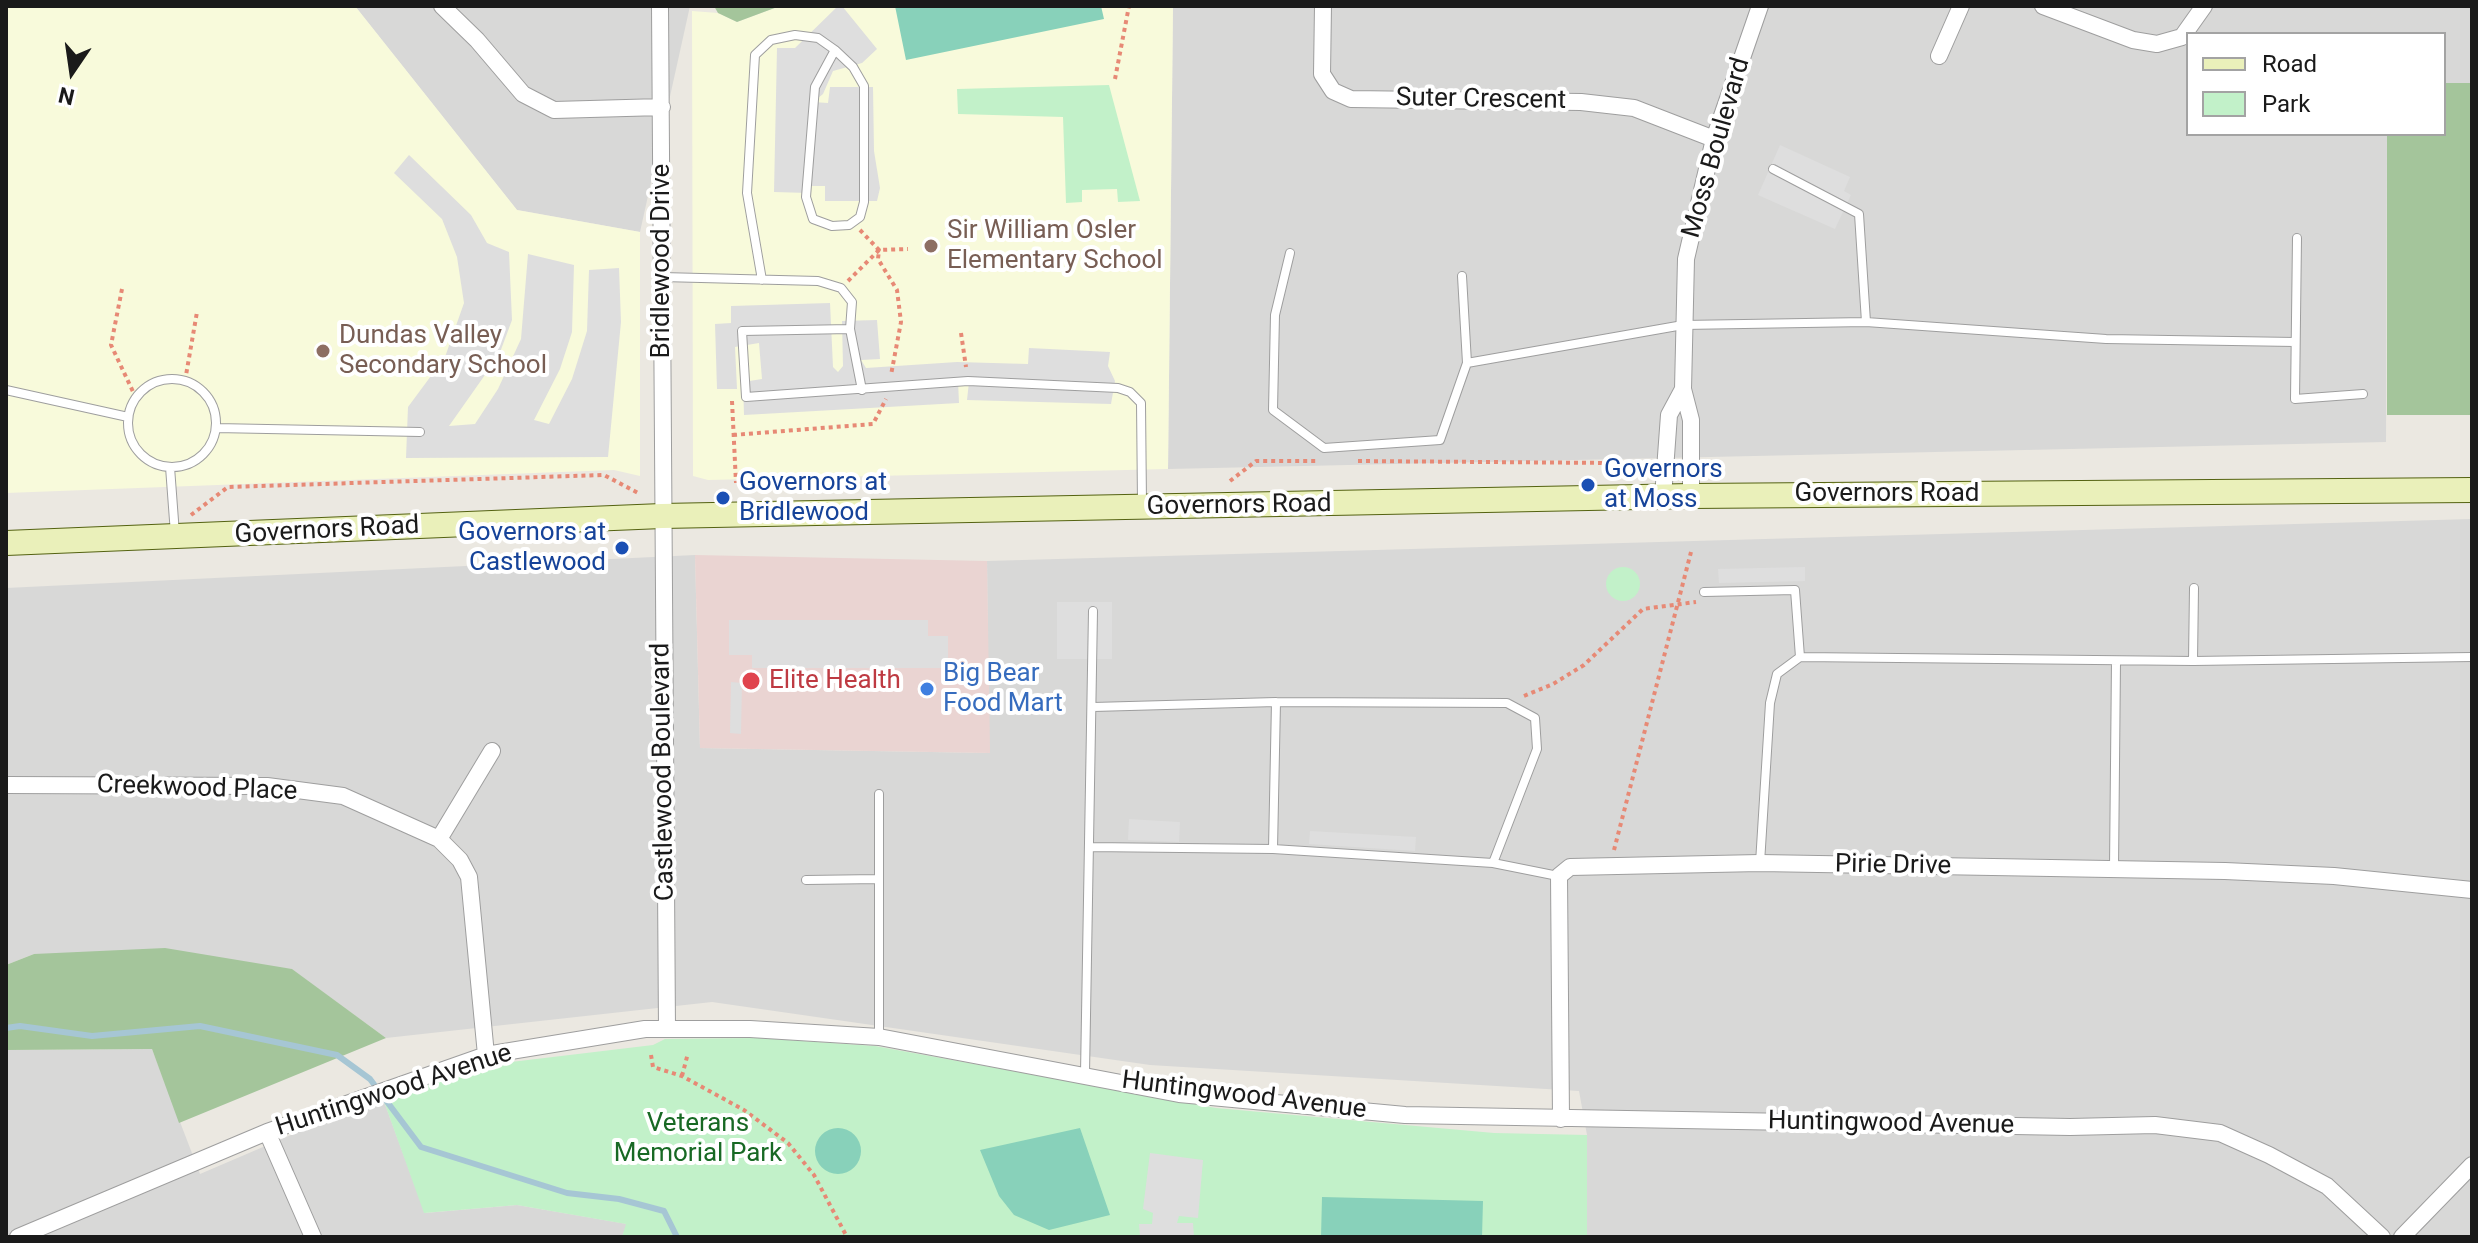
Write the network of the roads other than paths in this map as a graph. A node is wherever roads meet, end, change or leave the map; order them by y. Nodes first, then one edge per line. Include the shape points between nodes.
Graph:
1 (442, 6) edge
2 (660, 6) edge
3 (1323, 6) edge
4 (1760, 6) edge
5 (1961, 6) edge
6 (2043, 6) edge
7 (2204, 6) edge
8 (835, 50) junction
9 (1939, 56) dead end
10 (662, 107) junction
11 (1714, 139) junction
12 (1773, 169) dead end
13 (2297, 238) dead end
14 (1290, 253) dead end
15 (1462, 276) dead end
16 (662, 277) junction
17 (762, 280) junction
18 (1866, 322) junction
19 (1683, 325) junction
20 (850, 329) junction
21 (2295, 342) junction
22 (1467, 363) junction
23 (1683, 389) junction
24 (6, 390) edge
25 (862, 390) junction
26 (2363, 394) dead end
27 (128, 417) junction
28 (216, 428) junction
29 (420, 432) dead end
30 (170, 467) junction
31 (2472, 490) edge
32 (1691, 496) junction
33 (1663, 497) junction
34 (1141, 508) junction
35 (662, 516) junction
36 (179, 529) junction
37 (6, 543) edge
38 (2194, 588) dead end
39 (1704, 592) road end
40 (1093, 611) dead end
41 (1800, 657) junction
42 (2472, 657) edge
43 (2116, 661) junction
44 (2193, 661) junction
45 (1276, 702) junction
46 (1093, 707) junction
47 (492, 751) dead end
48 (6, 785) edge
49 (879, 794) dead end
50 (439, 839) junction
51 (1089, 847) junction
52 (1273, 849) junction
53 (1493, 863) junction
54 (1760, 863) junction
55 (2114, 871) junction
56 (1559, 876) junction
57 (878, 879) junction
58 (806, 880) dead end
59 (2472, 890) edge
60 (667, 1029) junction
61 (879, 1037) junction
62 (486, 1055) junction
63 (1085, 1073) junction
64 (1561, 1119) junction
65 (267, 1132) junction
66 (2472, 1165) edge
67 (40, 1233) edge
68 (18, 1237) edge
69 (313, 1237) edge
70 (2382, 1237) edge
71 (2402, 1237) edge

1 - 10 street via 523,94 554,110
2 - 10 street, Bridlewood Drive
3 - 11 street, Suter Crescent via 1322,74 1333,91 1351,99 1581,102 1634,108
4 - 11 street, Moss Boulevard
5 - 9 street
6 - 7 street via 2157,44 2182,37
8 - 8 lane via 815,87 806,197 813,219 832,226 860,217 864,202 864,86
8 - 17 lane via 818,38 795,35 771,40 755,55 747,193
10 - 16 street, Bridlewood Drive
11 - 19 street, Moss Boulevard via 1686,259
12 - 18 lane via 1859,214
13 - 21 lane
14 - 22 lane via 1275,315 1273,410 1324,448 1440,440
15 - 22 lane
16 - 17 lane
16 - 35 street, Bridlewood Drive
17 - 20 lane via 818,281 841,288 852,302
18 - 19 lane
18 - 21 lane via 2106,339
19 - 22 lane
19 - 23 street, Moss Boulevard
20 - 25 lane
20 - 25 lane via 742,331 746,397
21 - 26 lane via 2295,399
23 - 32 street, Moss Boulevard via 1691,420
23 - 33 street, Moss Boulevard via 1669,415
24 - 27 lane
25 - 34 lane via 968,381 1130,392 1141,403
27 - 28 lane via 136,398 158,382 185,381 207,397
27 - 30 lane via 137,450 153,463
28 - 29 lane
28 - 30 lane via 212,443 198,459
30 - 36 lane
31 - 32 main road, Governors Road
32 - 33 main road, Governors Road
33 - 34 main road, Governors Road
34 - 35 main road, Governors Road
35 - 36 main road, Governors Road
35 - 60 street, Castlewood Boulevard
36 - 37 main road, Governors Road
38 - 44 lane
39 - 41 lane via 1795,590
40 - 46 lane
41 - 43 lane
41 - 54 lane via 1777,674 1770,703
42 - 44 lane
43 - 44 lane
43 - 55 lane
45 - 46 lane
45 - 52 lane
45 - 53 lane via 1507,703 1535,718 1537,749
46 - 51 lane
47 - 50 street
48 - 50 street, Creekwood Place via 267,786 343,796
49 - 57 lane
50 - 62 street, Creekwood Place via 469,877
51 - 52 lane
51 - 63 lane
52 - 53 lane
53 - 56 lane
54 - 55 street, Pirie Drive
54 - 56 street, Pirie Drive via 1596,865 1570,867
55 - 59 street, Pirie Drive via 2334,876
56 - 64 street
57 - 58 lane
57 - 61 lane
60 - 61 street, Huntingwood Avenue
60 - 62 street, Huntingwood Avenue
61 - 63 street, Huntingwood Avenue
62 - 65 street, Huntingwood Avenue
63 - 64 street, Huntingwood Avenue via 1179,1094 1405,1115
64 - 70 street, Huntingwood Avenue via 2155,1125 2220,1133 2327,1186
65 - 67 street, Huntingwood Avenue
65 - 69 street
66 - 71 street
67 - 68 street, Huntingwood Avenue

